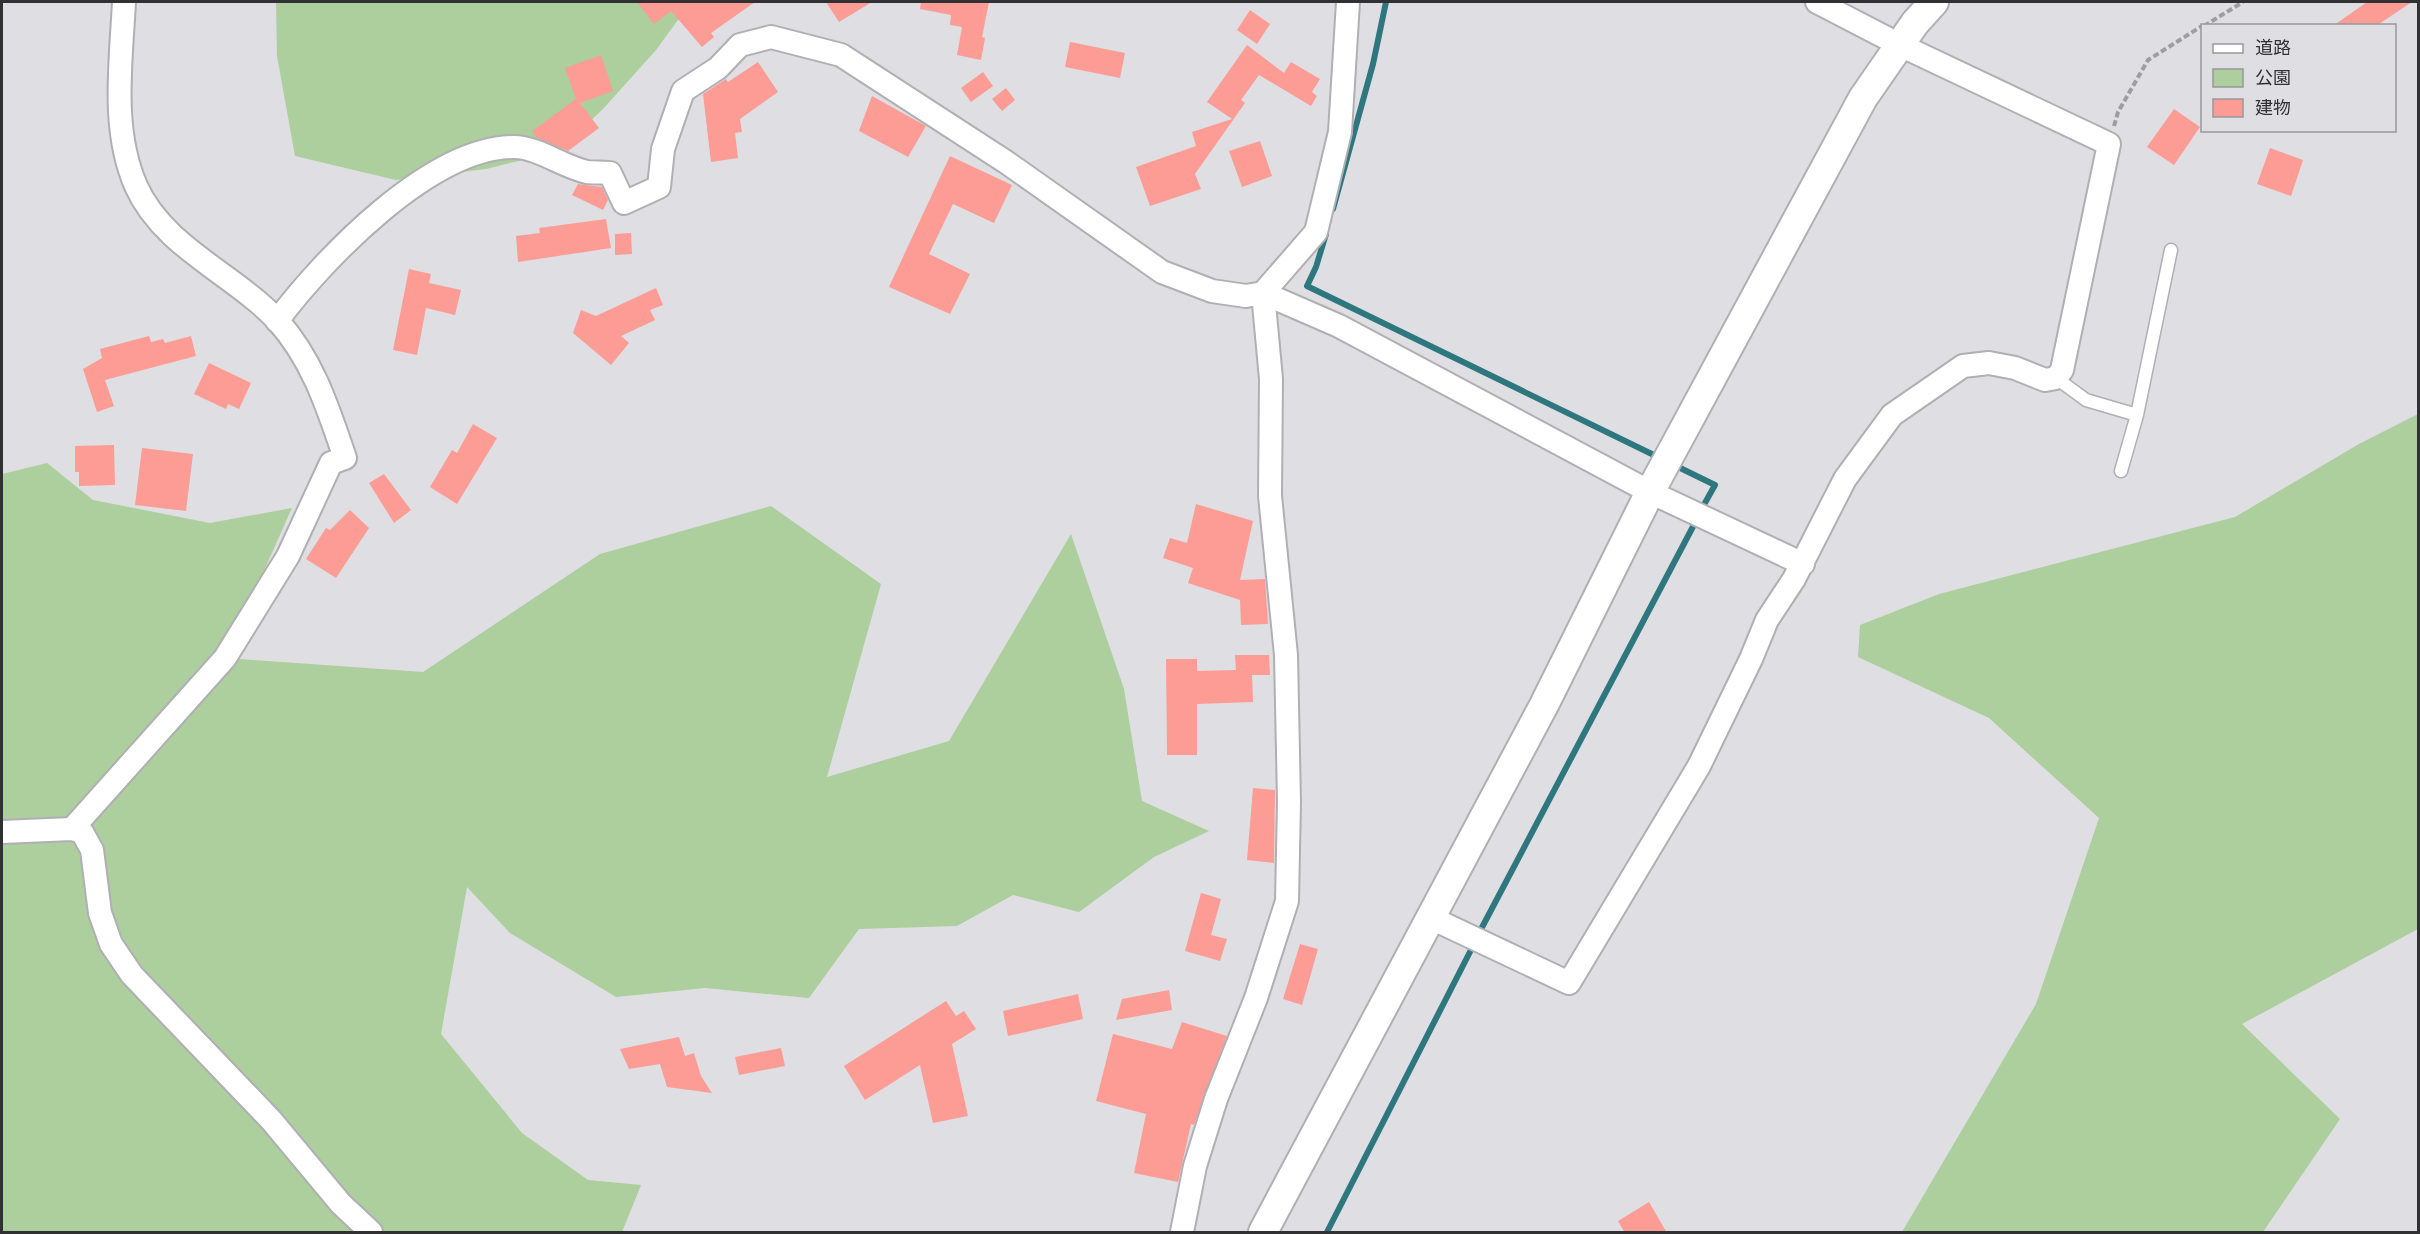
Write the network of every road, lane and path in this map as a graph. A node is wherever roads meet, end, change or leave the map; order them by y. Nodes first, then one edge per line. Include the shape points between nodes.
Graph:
1 (124, 2) edge
2 (1348, 2) edge
3 (1817, 2) edge
4 (1934, 2) edge
5 (2243, 2) edge
6 (2206, 24) edge
7 (2201, 27) edge
8 (1900, 45) junction
9 (2109, 144) junction
10 (2171, 250) dead end
11 (1263, 293) junction
12 (277, 321) junction
13 (2056, 378) junction
14 (2137, 415) junction
15 (2121, 471) dead end
16 (1650, 492) junction
17 (1803, 564) junction
18 (72, 829) junction
19 (2, 832) edge
20 (1429, 917) junction
21 (371, 1233) edge
22 (1182, 1233) edge
23 (1263, 1233) edge

1 - 12 street via 119,98 125,147 142,198 168,230
2 - 11 street via 1340,132 1316,232
3 - 8 street
4 - 8 street
5 - 6 path
7 - 9 path via 2148,60 2118,112
8 - 9 street
8 - 16 street via 1863,98
9 - 13 street via 2062,370
10 - 14 lane
11 - 12 street via 1245,296 1212,291 1162,272 1006,162 841,55 771,37 740,45 718,68 683,91 663,149 659,187 624,203 610,173 587,172 516,147 492,149 455,164 398,196 342,249
11 - 16 street via 1339,326
11 - 22 street via 1271,379 1270,496 1286,655 1287,901 1256,998 1212,1110 1195,1166
12 - 18 street via 319,382 345,458 331,463 288,556 225,658
13 - 14 lane via 2086,400
13 - 17 street via 2045,380 1989,363 1963,366 1927,388 1892,415 1845,478
14 - 15 lane
16 - 17 street
16 - 20 street via 1544,705
17 - 20 street via 1767,620 1699,766 1569,983
18 - 19 street
18 - 21 street via 88,839 100,913 111,944 132,975 271,1120 341,1204
20 - 23 street

